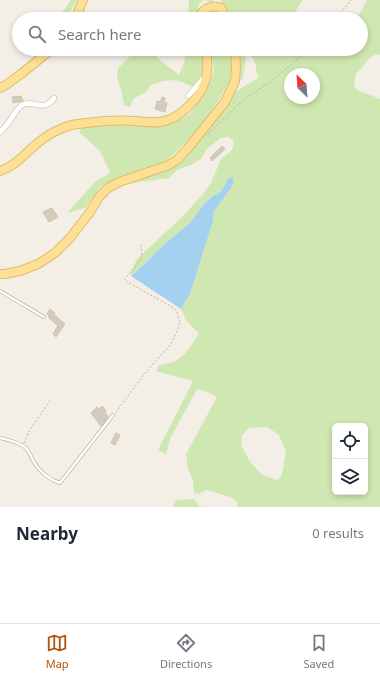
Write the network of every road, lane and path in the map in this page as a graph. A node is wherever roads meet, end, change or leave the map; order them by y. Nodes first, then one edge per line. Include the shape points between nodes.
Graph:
1 (83, 0) edge
2 (351, 0) edge
3 (78, 12) edge
4 (202, 12) edge
5 (223, 12) edge
6 (341, 12) edge
7 (43, 56) edge
8 (207, 56) edge
9 (235, 56) edge
10 (301, 56) edge
11 (208, 74) junction
12 (0, 88) edge
13 (188, 96) dead end
14 (54, 98) dead end
15 (0, 132) edge
16 (204, 137) dead end
17 (0, 171) edge
18 (141, 244) dead end
19 (0, 274) edge
20 (0, 291) edge
21 (44, 317) dead end
22 (51, 400) dead end
23 (113, 415) joint
24 (0, 438) edge
25 (22, 445) junction

1 - 3 main road
2 - 6 path
4 - 5 main road via 216,6
7 - 12 main road
8 - 11 main road
9 - 19 main road via 235,81 225,102 178,159 169,166 108,188 70,238 55,253 38,264 20,271
10 - 16 path via 273,80 243,100
11 - 13 street
11 - 17 main road via 202,90 193,103 168,120 119,120 72,125 54,131
14 - 15 street via 48,105 23,105
18 - 23 path via 142,258 124,280 174,308 180,323 171,344
20 - 21 lane
22 - 25 path
23 - 25 lane via 60,483 53,481 39,469
24 - 25 lane

